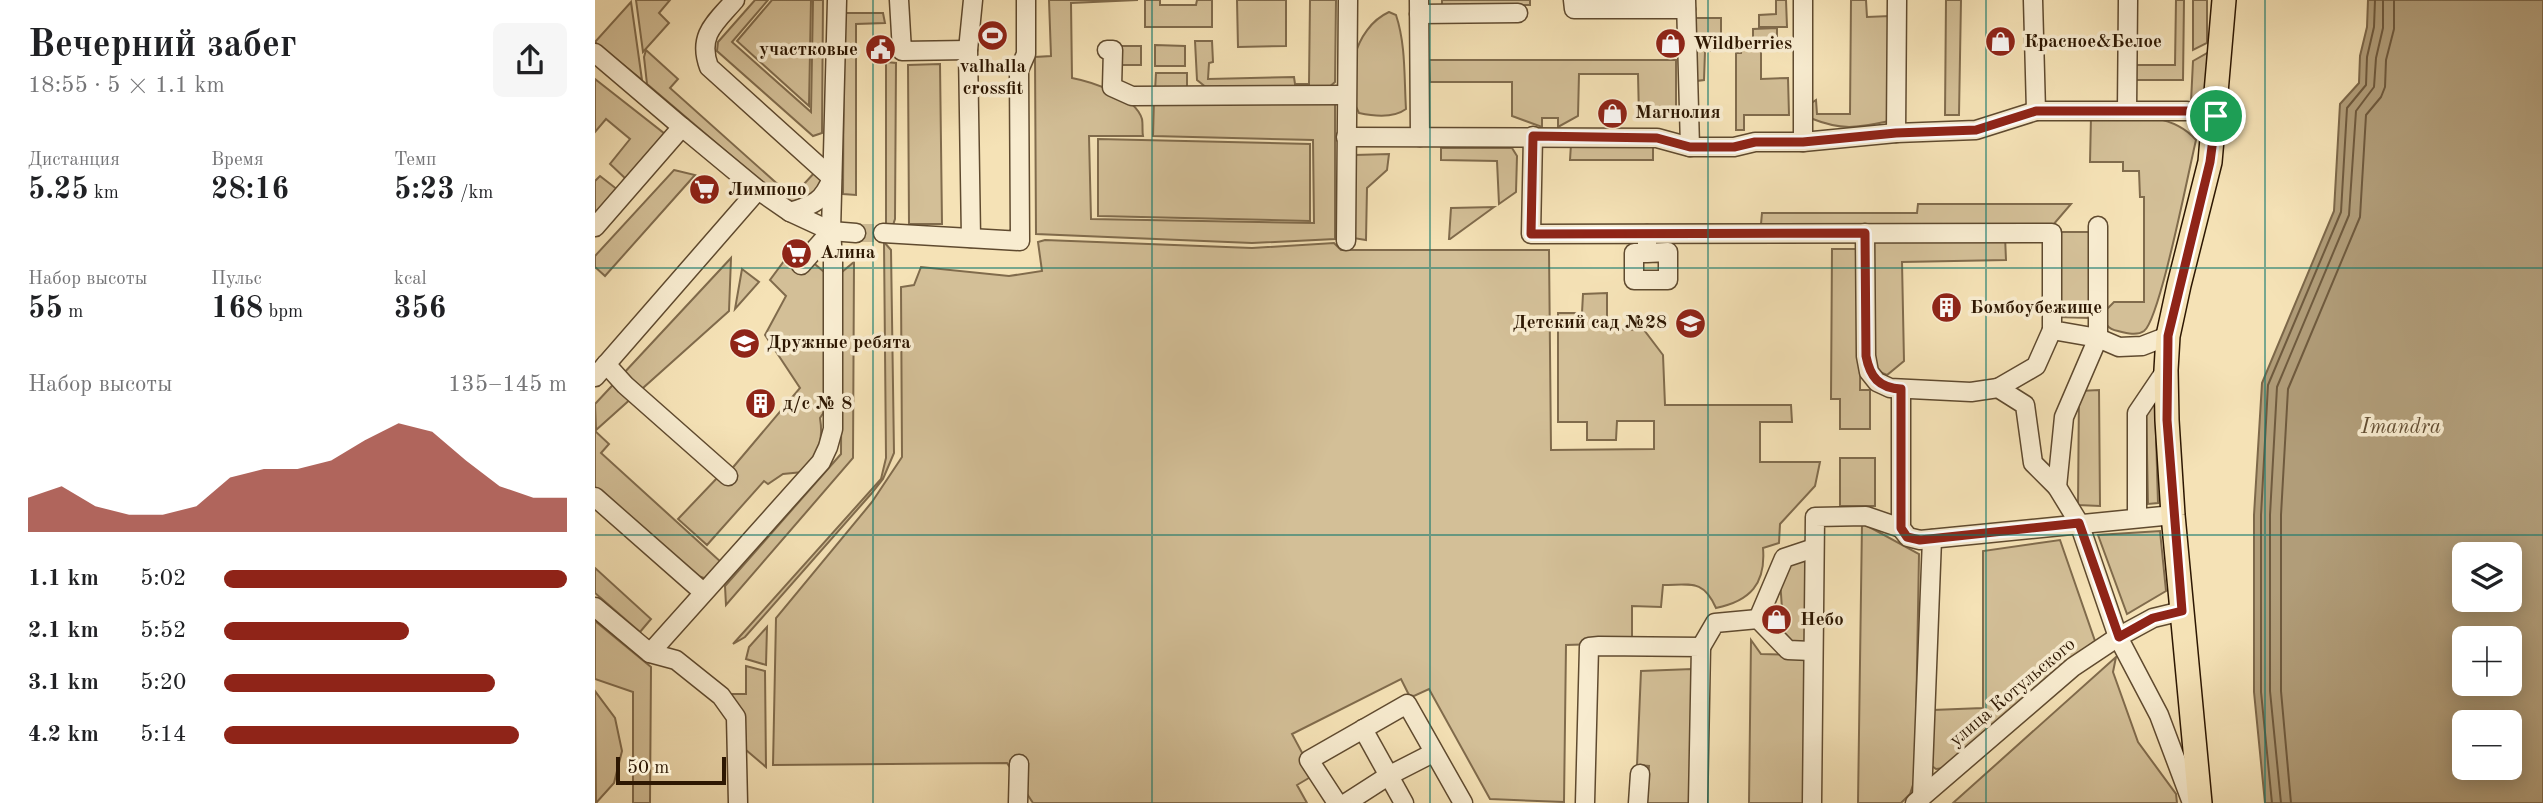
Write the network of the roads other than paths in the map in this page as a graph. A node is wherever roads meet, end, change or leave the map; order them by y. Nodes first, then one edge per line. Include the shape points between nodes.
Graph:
1 (736, 0) edge
2 (837, 0) edge
3 (899, 0) edge
4 (973, 0) edge
5 (1026, 0) edge
6 (1347, 0) edge
7 (1573, 0) edge
8 (1803, 0) edge
9 (1897, 0) edge
10 (2033, 0) edge
11 (2128, 0) edge
12 (2224, 0) edge
13 (1686, 5) edge
14 (1419, 7) edge
15 (1518, 13) dead end
16 (968, 50) junction
17 (1107, 50) dead end
18 (595, 52) edge
19 (1346, 95) junction
20 (1689, 105) junction
21 (2127, 110) junction
22 (2036, 111) junction
23 (2216, 116) junction
24 (682, 127) junction
25 (1896, 133) junction
26 (1533, 136) junction
27 (1346, 137) junction
28 (1420, 137) junction
29 (1657, 138) junction
30 (1803, 142) junction
31 (1690, 147) junction
32 (832, 178) junction
33 (758, 190) junction
34 (790, 212) junction
35 (2098, 226) dead end
36 (595, 227) edge
37 (831, 231) junction
38 (856, 233) tunnel mouth
39 (883, 233) tunnel mouth
40 (1865, 233) junction
41 (1647, 234) junction
42 (971, 238) junction
43 (1346, 241) dead end
44 (1647, 253) dead end
45 (801, 265) dead end
46 (2052, 330) junction
47 (2168, 336) junction
48 (2098, 338) junction
49 (601, 370) edge
50 (2166, 370) junction
51 (1998, 388) junction
52 (1901, 389) junction
53 (728, 476) dead end
54 (2057, 487) junction
55 (595, 496) edge
56 (2173, 515) junction
57 (2137, 518) junction
58 (2079, 523) junction
59 (1901, 528) junction
60 (1932, 539) junction
61 (1814, 548) junction
62 (703, 592) junction
63 (595, 607) edge
64 (2182, 611) junction
65 (1758, 619) junction
66 (2119, 637) junction
67 (1701, 647) junction
68 (1812, 651) junction
69 (650, 653) junction
70 (1363, 729) junction
71 (1433, 752) junction
72 (1019, 764) dead end
73 (1640, 774) dead end
74 (1388, 776) junction
75 (1919, 800) edge
76 (738, 803) edge
77 (1018, 803) edge
78 (1337, 803) edge
79 (1346, 803) edge
80 (1404, 803) edge
81 (1462, 803) edge
82 (1585, 803) edge
83 (1637, 803) edge
84 (1698, 803) edge
85 (1812, 803) edge
86 (2192, 803) edge
87 (2200, 803) edge

1 - 32 street via 706,38 709,67
2 - 32 street
3 - 16 street via 902,51
4 - 16 street
5 - 42 street via 1026,54 1019,70 1020,241
6 - 19 street
7 - 13 street via 1574,9
8 - 30 street
9 - 25 street
10 - 22 street
11 - 21 street
12 - 23 main road
13 - 20 street
14 - 15 street
14 - 28 street
16 - 42 street
17 - 19 street via 1113,50 1112,87 1132,96
18 - 24 street
19 - 27 street
20 - 29 street via 1680,124
20 - 31 street
21 - 22 street
21 - 23 street
22 - 25 street via 1976,130
23 - 47 main road via 2210,162
24 - 33 street
24 - 36 street
25 - 30 street
26 - 28 street
26 - 29 street
26 - 41 street via 1531,234
27 - 28 street
27 - 43 street
29 - 31 street
30 - 31 street
32 - 34 street via 826,193 810,207
32 - 37 street
33 - 34 street
33 - 49 street
34 - 37 street
35 - 48 street
37 - 38 street
37 - 45 street
37 - 62 street via 833,429 828,447 821,462
39 - 42 street
40 - 41 street
40 - 46 street via 2052,233
40 - 52 street via 1869,372 1877,382
41 - 44 street
46 - 48 street
46 - 51 street via 2036,366
47 - 48 street via 2131,347
47 - 50 main road
48 - 54 street via 2064,417
49 - 53 street via 625,385
50 - 56 main road
50 - 57 street via 2137,413
51 - 52 street via 1971,392
51 - 54 street via 2025,405 2033,463
52 - 59 street
54 - 58 street
55 - 62 street
56 - 57 street
56 - 64 main road
57 - 58 street
58 - 60 street
58 - 66 street
59 - 60 street via 1907,537
59 - 61 street via 1865,516 1815,517
60 - 75 street
61 - 65 street via 1784,558
61 - 68 street
62 - 69 street
63 - 69 street
64 - 66 street, улица Котульского via 2153,618
64 - 87 main road
65 - 67 street via 1715,623
65 - 68 street via 1788,650
66 - 75 street, улица Котульского via 2073,667
66 - 86 street via 2159,715
67 - 82 street via 1589,647
67 - 84 street
68 - 85 street
69 - 76 street via 675,660 721,696 736,717
70 - 71 street via 1407,704
70 - 74 street
70 - 78 street via 1309,760
71 - 74 street
71 - 81 street
72 - 77 street
73 - 83 street
74 - 79 street
74 - 80 street

